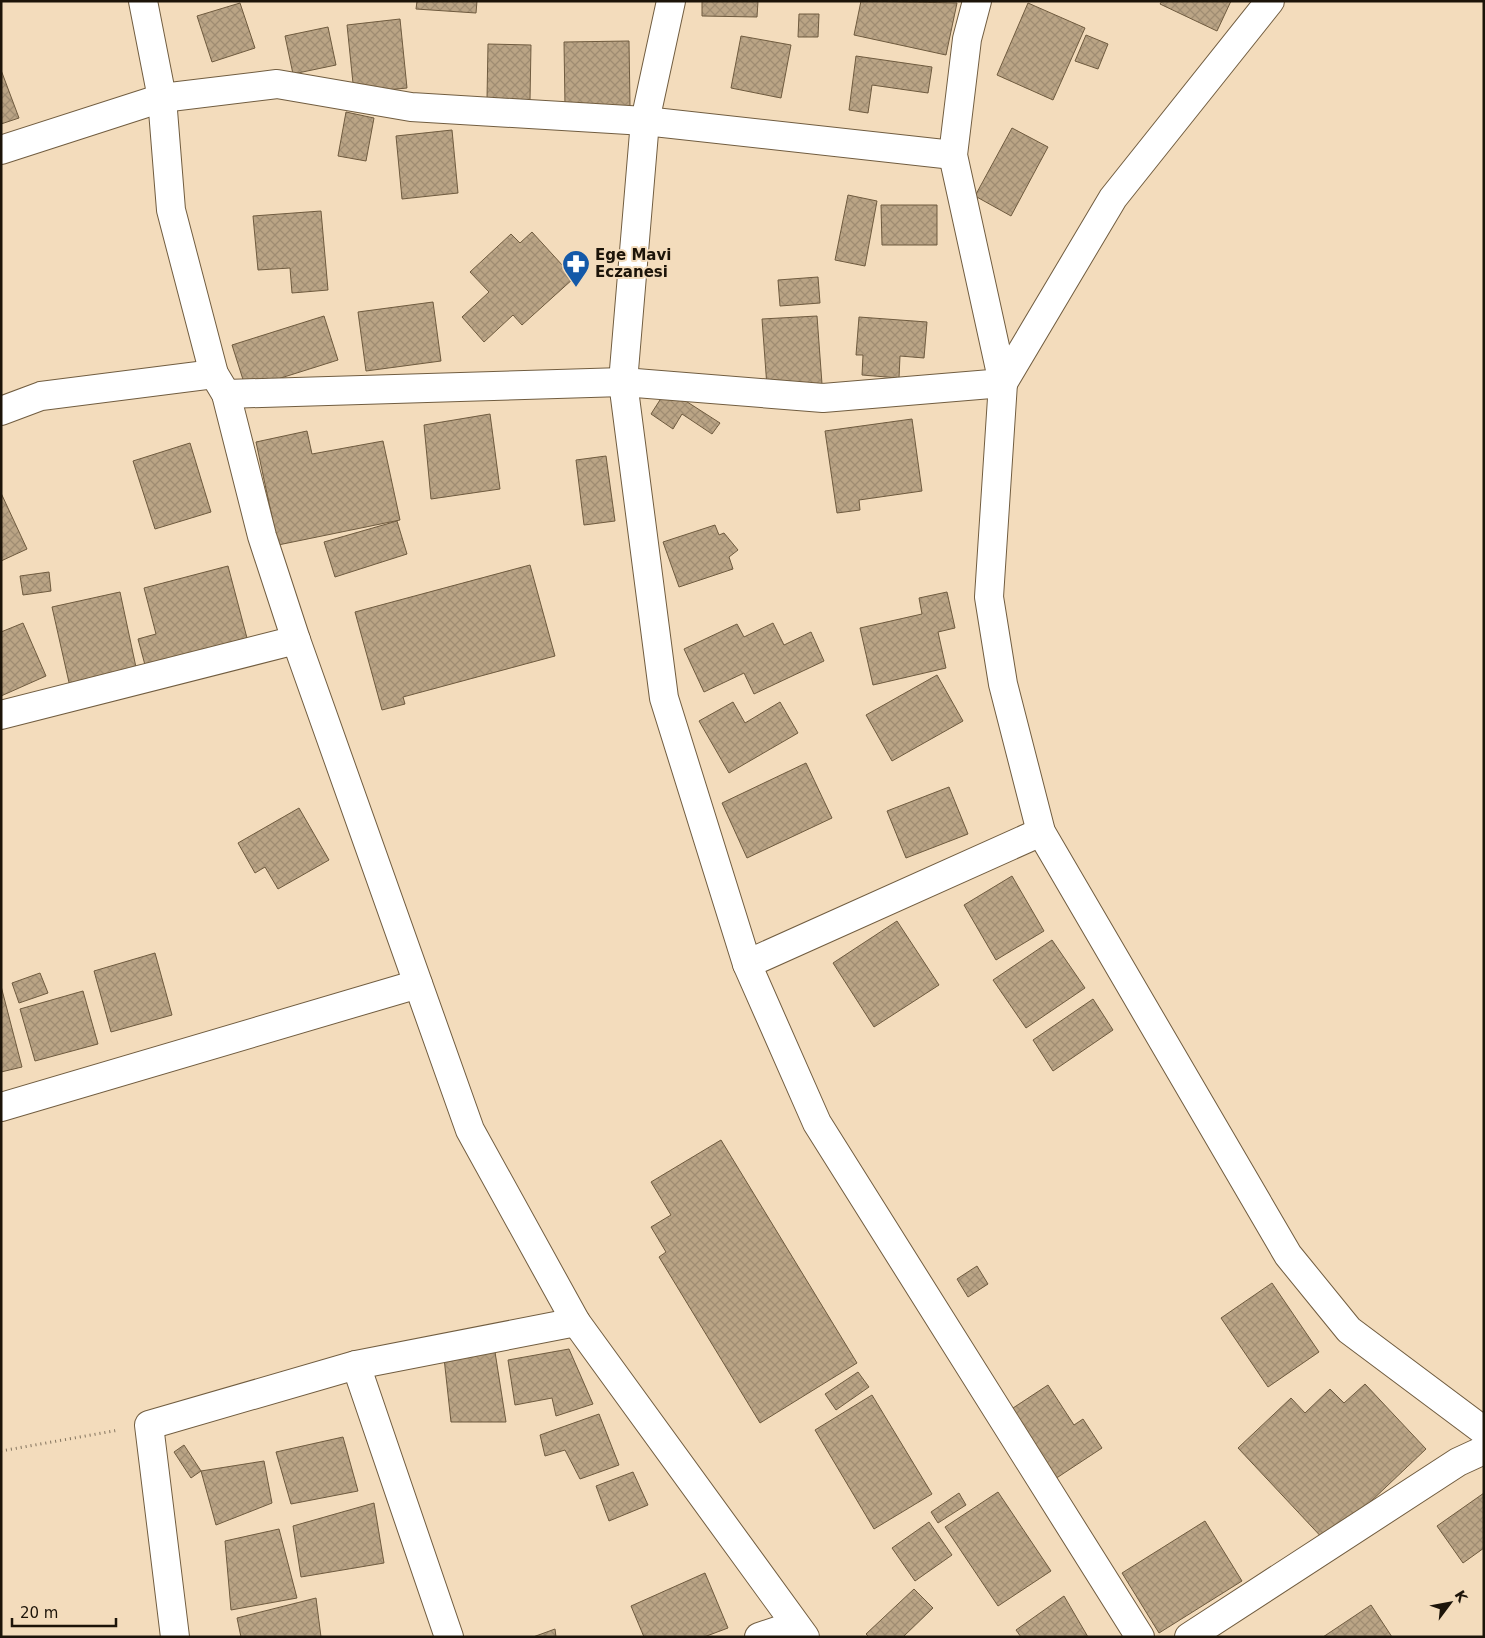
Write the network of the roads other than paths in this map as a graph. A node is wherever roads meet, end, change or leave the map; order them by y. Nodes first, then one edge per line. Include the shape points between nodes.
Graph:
1 (144, 1) edge
2 (671, 1) edge
3 (977, 1) edge
4 (1270, 1) edge
5 (162, 98) junction
6 (645, 121) junction
7 (1, 150) edge
8 (953, 156) junction
9 (623, 382) junction
10 (1003, 383) junction
11 (220, 384) junction
12 (1, 411) edge
13 (296, 640) junction
14 (1, 715) edge
15 (1041, 832) junction
16 (747, 964) junction
17 (418, 984) junction
18 (1, 1107) edge
19 (576, 1322) junction
20 (356, 1364) junction
21 (1484, 1430) edge
22 (1484, 1450) edge
23 (800, 1631) edge
24 (175, 1637) edge
25 (449, 1637) edge
26 (759, 1637) edge
27 (1140, 1637) edge
28 (1189, 1637) edge

1 - 5 street
2 - 6 street
3 - 8 street via 967,39
4 - 10 street via 1113,198
5 - 6 street via 277,84 412,107
5 - 7 street
5 - 11 street via 171,210
6 - 8 street
6 - 9 street
8 - 10 street
9 - 10 street via 823,398
9 - 11 street
9 - 16 street via 664,698
10 - 15 street via 990,597 1003,684
11 - 12 street via 41,396
11 - 13 street via 262,536
13 - 14 street
13 - 17 street
15 - 16 street
15 - 21 street via 1288,1255 1349,1330
16 - 27 street via 817,1123
17 - 18 street
17 - 19 street via 470,1130
19 - 20 street
19 - 23 street
20 - 24 street via 149,1425
20 - 25 street
22 - 28 street via 1458,1462
23 - 26 street

